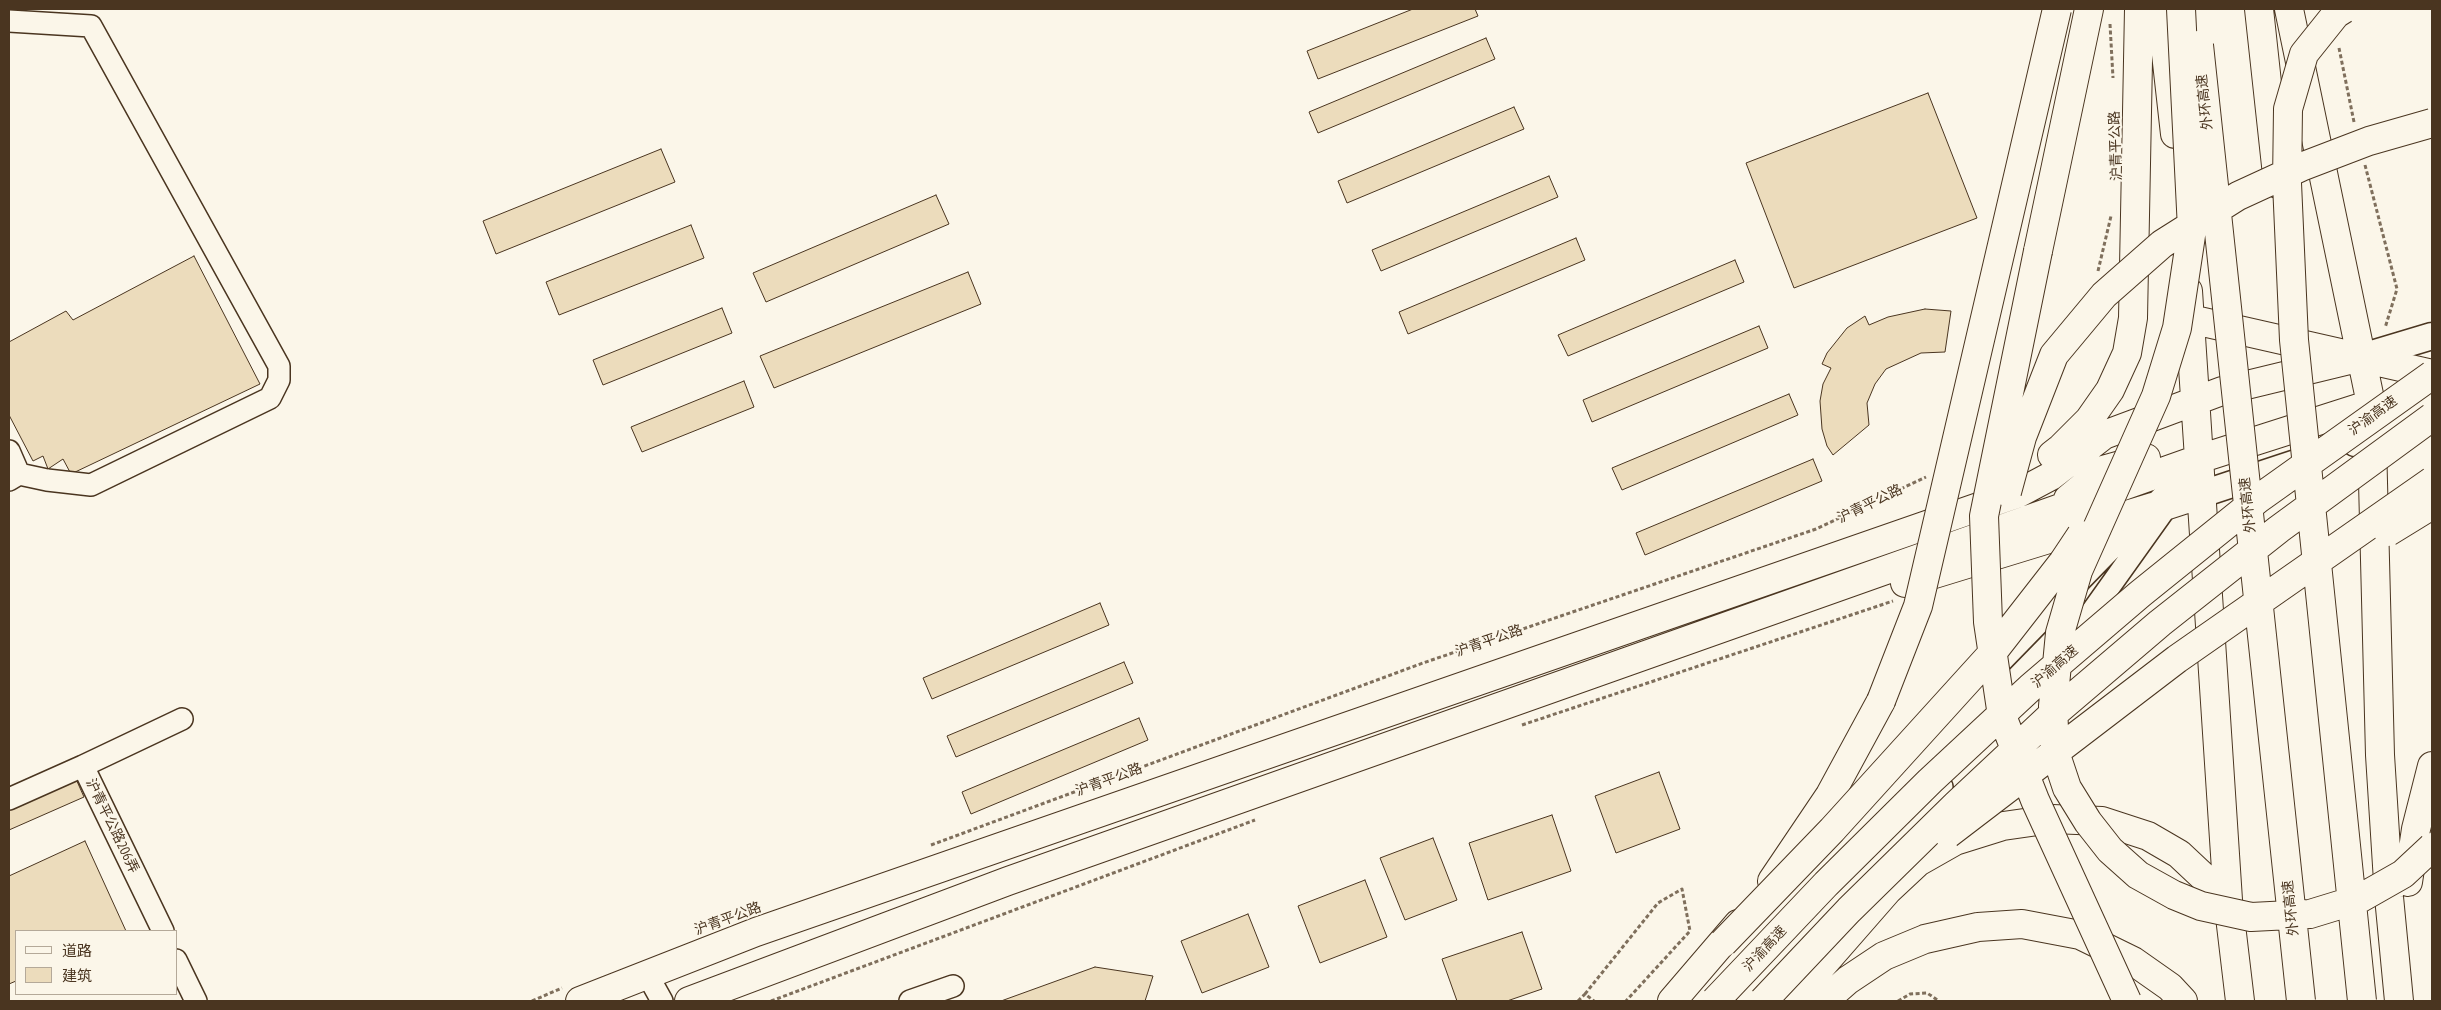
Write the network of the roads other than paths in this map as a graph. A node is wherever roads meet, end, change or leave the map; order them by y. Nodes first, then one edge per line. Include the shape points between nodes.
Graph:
1 (2057, 9) edge
2 (2139, 9) edge
3 (2161, 9) edge
4 (2181, 9) edge
5 (2195, 9) edge
6 (2259, 9) edge
7 (2289, 9) edge
8 (2344, 9) edge
9 (2099, 14) edge
10 (9, 21) edge
11 (2432, 123) edge
12 (2190, 319) junction
13 (2432, 336) edge
14 (2294, 340) junction
15 (2370, 355) junction
16 (2432, 364) edge
17 (2432, 375) edge
18 (2432, 398) edge
19 (2196, 401) junction
20 (2371, 404) junction
21 (2432, 417) edge
22 (2372, 437) junction
23 (9, 450) edge
24 (2199, 459) junction
25 (2123, 472) junction
26 (14, 477) edge
27 (2432, 481) edge
28 (2202, 494) junction
29 (2258, 500) junction
30 (2432, 505) edge
31 (2160, 506) junction
32 (1961, 513) junction
33 (1854, 582) junction
34 (1988, 622) junction
35 (2177, 659) junction
36 (182, 719) dead end
37 (83, 766) junction
38 (2432, 766) edge
39 (9, 799) edge
40 (2432, 847) edge
41 (2228, 900) junction
42 (1849, 910) junction
43 (163, 930) edge
44 (1723, 942) junction
45 (178, 964) edge
46 (647, 974) junction
47 (953, 986) dead end
48 (573, 994) edge
49 (196, 1001) edge
50 (662, 1001) edge
51 (689, 1001) edge
52 (910, 1001) edge
53 (1672, 1001) edge
54 (1683, 1001) edge
55 (1715, 1001) edge
56 (1747, 1001) edge
57 (1763, 1001) edge
58 (1791, 1001) edge
59 (1824, 1001) edge
60 (2127, 1001) edge
61 (2183, 1001) edge
62 (2240, 1001) edge
63 (2301, 1001) edge
64 (2362, 1001) edge
65 (2399, 1001) edge
66 (2402, 1001) edge

1 - 44 highway, bridge via 1918,606 1881,701 1830,795 1778,874
2 - 32 highway, 沪青平公路 via 2133,318 2127,353 2110,390 2089,420 2062,448
3 - 12 highway
4 - 25 highway, bridge via 2192,229 2177,328 2156,396
5 - 63 highway, 外环高速, bridge
6 - 14 highway, bridge
7 - 15 highway
8 - 14 highway, bridge via 2336,14 2304,54 2288,109 2287,183
9 - 34 highway, bridge via 1984,516
10 - 26 street via 91,26 278,366 279,380 270,398 91,485
11 - 34 highway, bridge via 2369,141 2238,196 2162,244 2104,295 2054,355 2022,437 2000,518
12 - 15 highway
12 - 19 highway
13 - 15 main road
14 - 64 highway, bridge
15 - 17 highway
15 - 19 highway, 沪青平公路 via 2222,391
15 - 20 highway
16 - 29 highway, bridge
17 - 20 main road
17 - 29 highway, 沪渝高速, bridge
18 - 22 main road
19 - 24 highway
19 - 32 highway, 沪青平公路 via 2104,435 2051,476 2019,493
20 - 22 highway
20 - 24 highway
21 - 42 highway, bridge via 2279,529 2160,623 2052,715
22 - 28 main road
22 - 65 highway via 2380,755
23 - 26 street
24 - 28 highway
24 - 31 street
24 - 33 highway via 2154,456 2103,470 2053,511
25 - 40 highway, bridge via 2078,571 2060,634 2053,706 2055,752 2067,788 2110,850 2138,875 2174,895 2201,906 2251,918 2310,914 2359,899 2403,874
25 - 44 highway, bridge via 2063,562 1989,657 1832,830
27 - 35 highway, bridge
28 - 31 highway
28 - 41 highway
29 - 55 highway, 沪渝高速, bridge via 2140,594 2030,688 1833,877
30 - 35 highway, bridge
31 - 33 highway via 1906,583
31 - 54 street via 1816,851
31 - 56 street via 2034,691 1790,950
32 - 46 highway, 沪青平公路 via 765,928
33 - 51 highway via 1008,881
34 - 60 highway, bridge via 2002,716 2035,800
35 - 42 highway, bridge
36 - 37 street
37 - 39 street, 沪青平公路206弄
37 - 43 street, 沪青平公路206弄
38 - 66 highway via 2416,830 2406,897
41 - 58 highway via 2179,854 2148,836 2102,821 2052,819 2003,826 1954,841 1918,862 1888,890
41 - 62 highway
42 - 57 highway, bridge
44 - 53 highway
45 - 49 street
46 - 48 highway, 沪青平公路
46 - 50 street
47 - 52 street
59 - 61 highway via 1884,956 1925,939 1978,927 2022,924 2080,935 2133,961 2170,987

